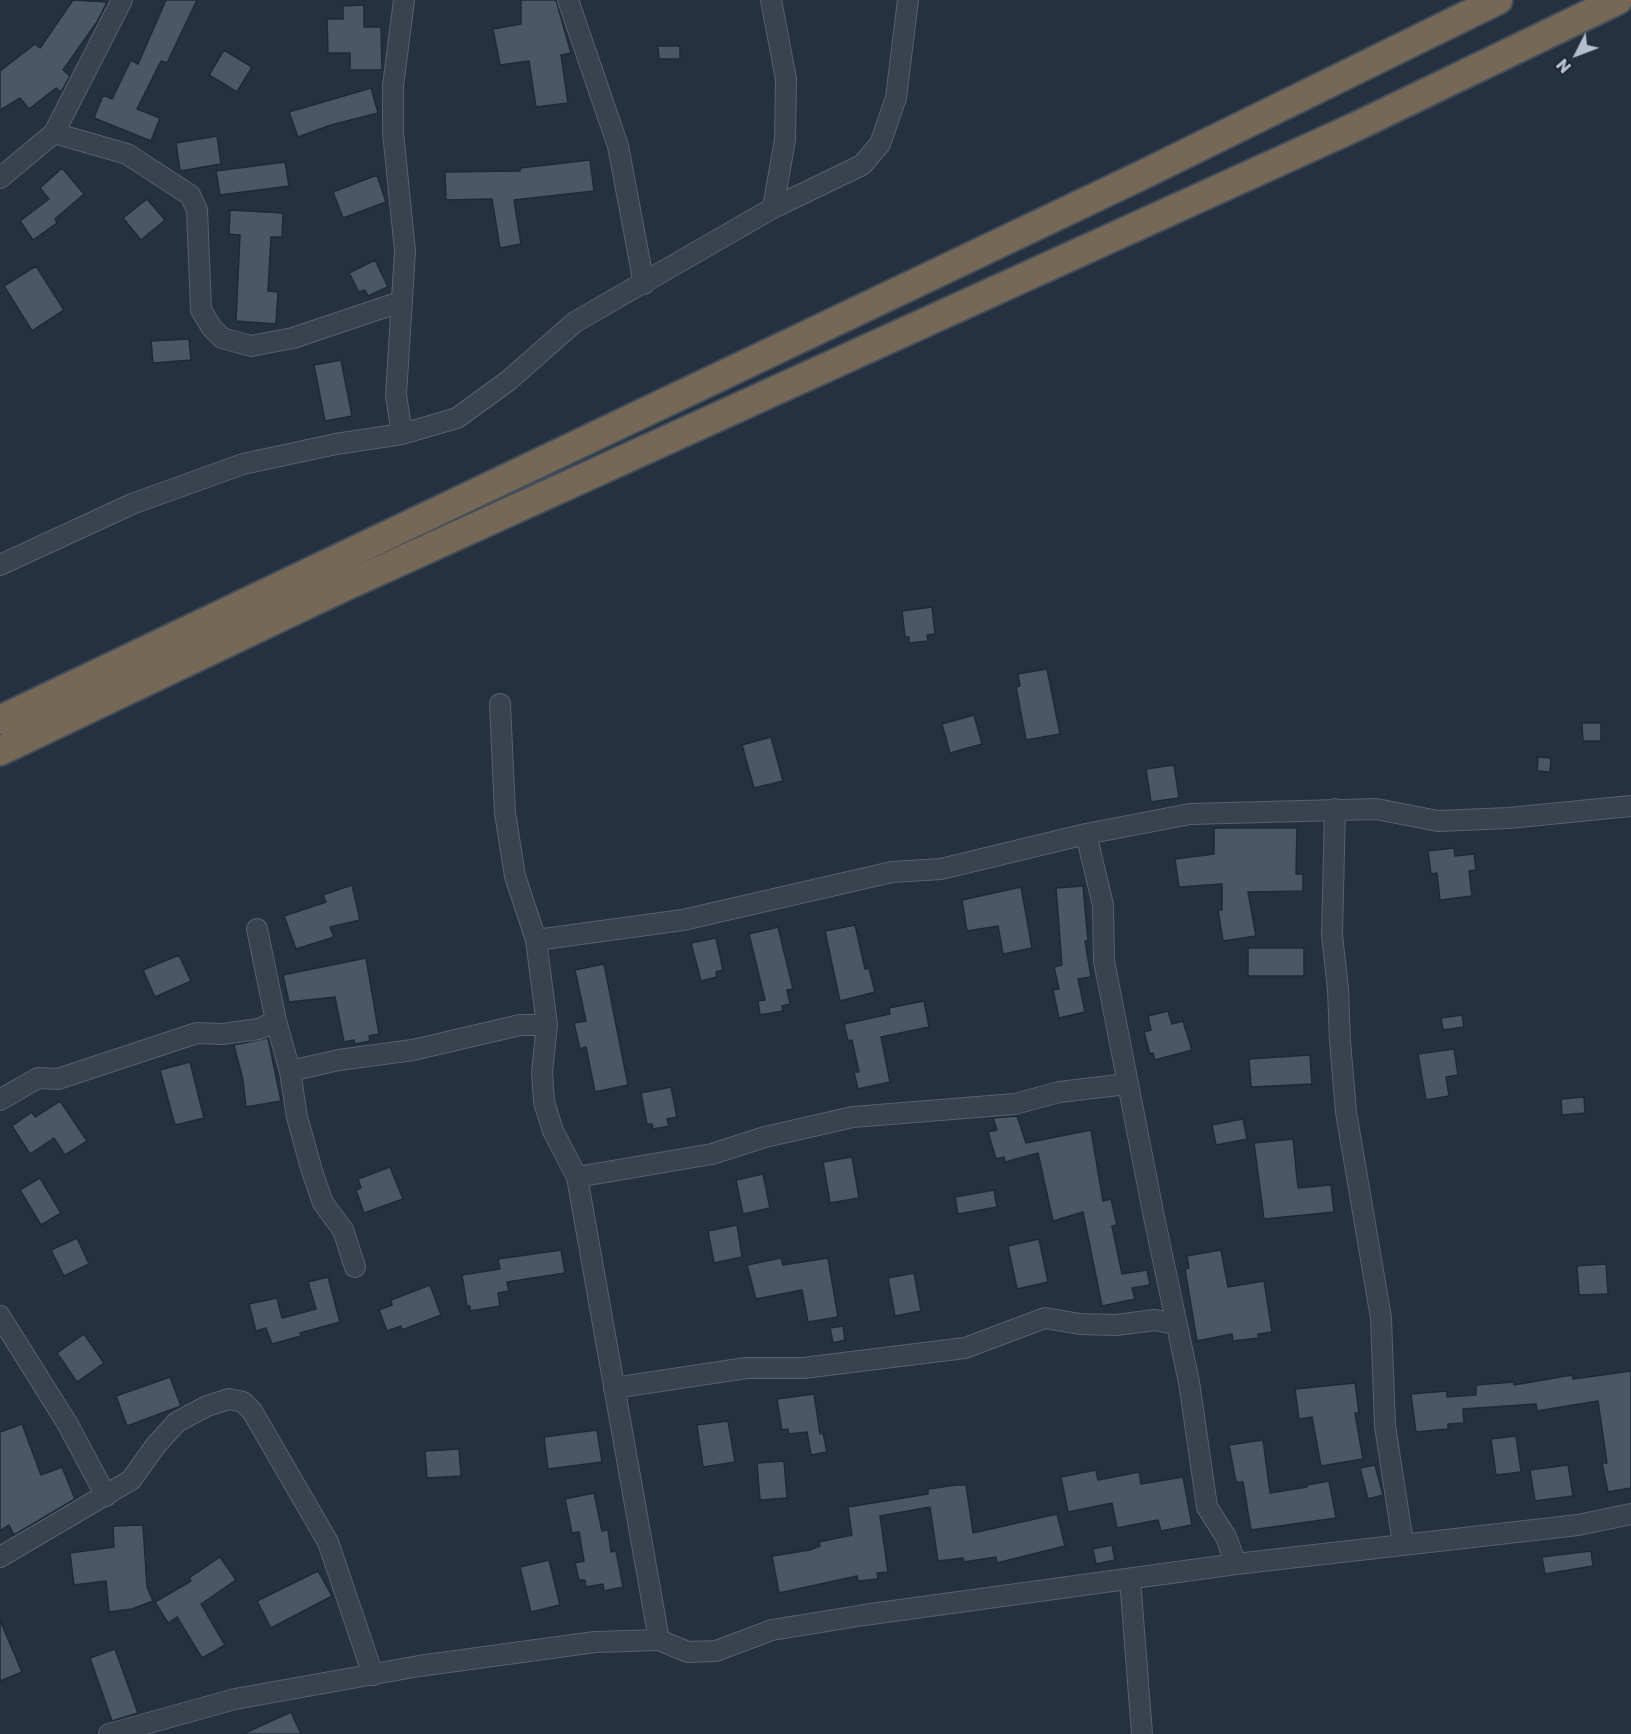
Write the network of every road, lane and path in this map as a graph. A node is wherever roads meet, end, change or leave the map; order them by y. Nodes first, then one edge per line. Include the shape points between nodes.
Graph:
1 (122, 0) edge
2 (404, 0) edge
3 (568, 0) edge
4 (771, 0) edge
5 (908, 0) edge
6 (1498, 0) edge
7 (1618, 0) edge
8 (54, 133) junction
9 (0, 178) edge
10 (773, 208) junction
11 (644, 284) junction
12 (400, 302) junction
13 (402, 434) junction
14 (0, 565) edge
15 (500, 704) dead end
16 (0, 720) edge
17 (0, 751) edge
18 (1631, 806) edge
19 (1335, 809) junction
20 (1086, 834) junction
21 (257, 929) dead end
22 (536, 940) junction
23 (276, 1021) junction
24 (547, 1025) junction
25 (290, 1071) junction
26 (1127, 1084) junction
27 (0, 1100) edge
28 (578, 1177) junction
29 (355, 1267) dead end
30 (0, 1316) edge
31 (1175, 1324) junction
32 (614, 1388) junction
33 (106, 1496) junction
34 (1631, 1514) edge
35 (1403, 1543) junction
36 (0, 1557) edge
37 (1236, 1564) junction
38 (1130, 1578) junction
39 (659, 1640) junction
40 (373, 1675) junction
41 (132, 1730) edge
42 (109, 1734) edge
43 (1142, 1734) edge

1 - 8 street
2 - 12 street via 393,86 393,132 405,251
3 - 11 street via 618,147
4 - 10 street via 786,79 785,140
5 - 10 street via 896,98 879,144 862,165
6 - 16 highway via 1116,187
7 - 17 highway via 1355,127 339,589
8 - 9 street
8 - 12 street via 127,154 190,195 197,210 201,310 222,338 251,346 293,338
10 - 11 street
11 - 13 street via 575,322 508,381 457,418
12 - 13 street via 396,395
13 - 14 street via 243,464 132,504
15 - 22 street via 505,813 515,876
18 - 19 street via 1438,821 1376,809
19 - 20 street via 1190,814
19 - 35 street via 1332,935 1346,1112 1381,1318 1387,1438
20 - 22 street via 941,869 892,872 683,920
20 - 26 street via 1103,905 1104,961
21 - 23 street
22 - 24 street
23 - 25 street
23 - 27 street via 260,1029 197,1033 58,1079 38,1078
24 - 25 street via 520,1025 413,1050
24 - 28 street via 542,1072 544,1102 553,1131
25 - 29 street via 297,1117 312,1171 323,1203 343,1230
26 - 28 street via 1059,1092 1015,1104 853,1116 712,1154
26 - 31 street
28 - 32 street
30 - 33 street via 67,1423
31 - 32 street via 1155,1320 1080,1324 1045,1318 965,1348 803,1368 746,1368
31 - 37 street via 1189,1382 1207,1507
32 - 39 street
33 - 36 street
33 - 40 street via 131,1480 177,1422 229,1399 243,1402 252,1411 328,1542
34 - 35 street via 1578,1525
35 - 37 street
37 - 38 street
38 - 39 street via 772,1630 716,1651 688,1652
38 - 43 street
39 - 40 street via 595,1642
40 - 41 street via 235,1699
41 - 42 street

